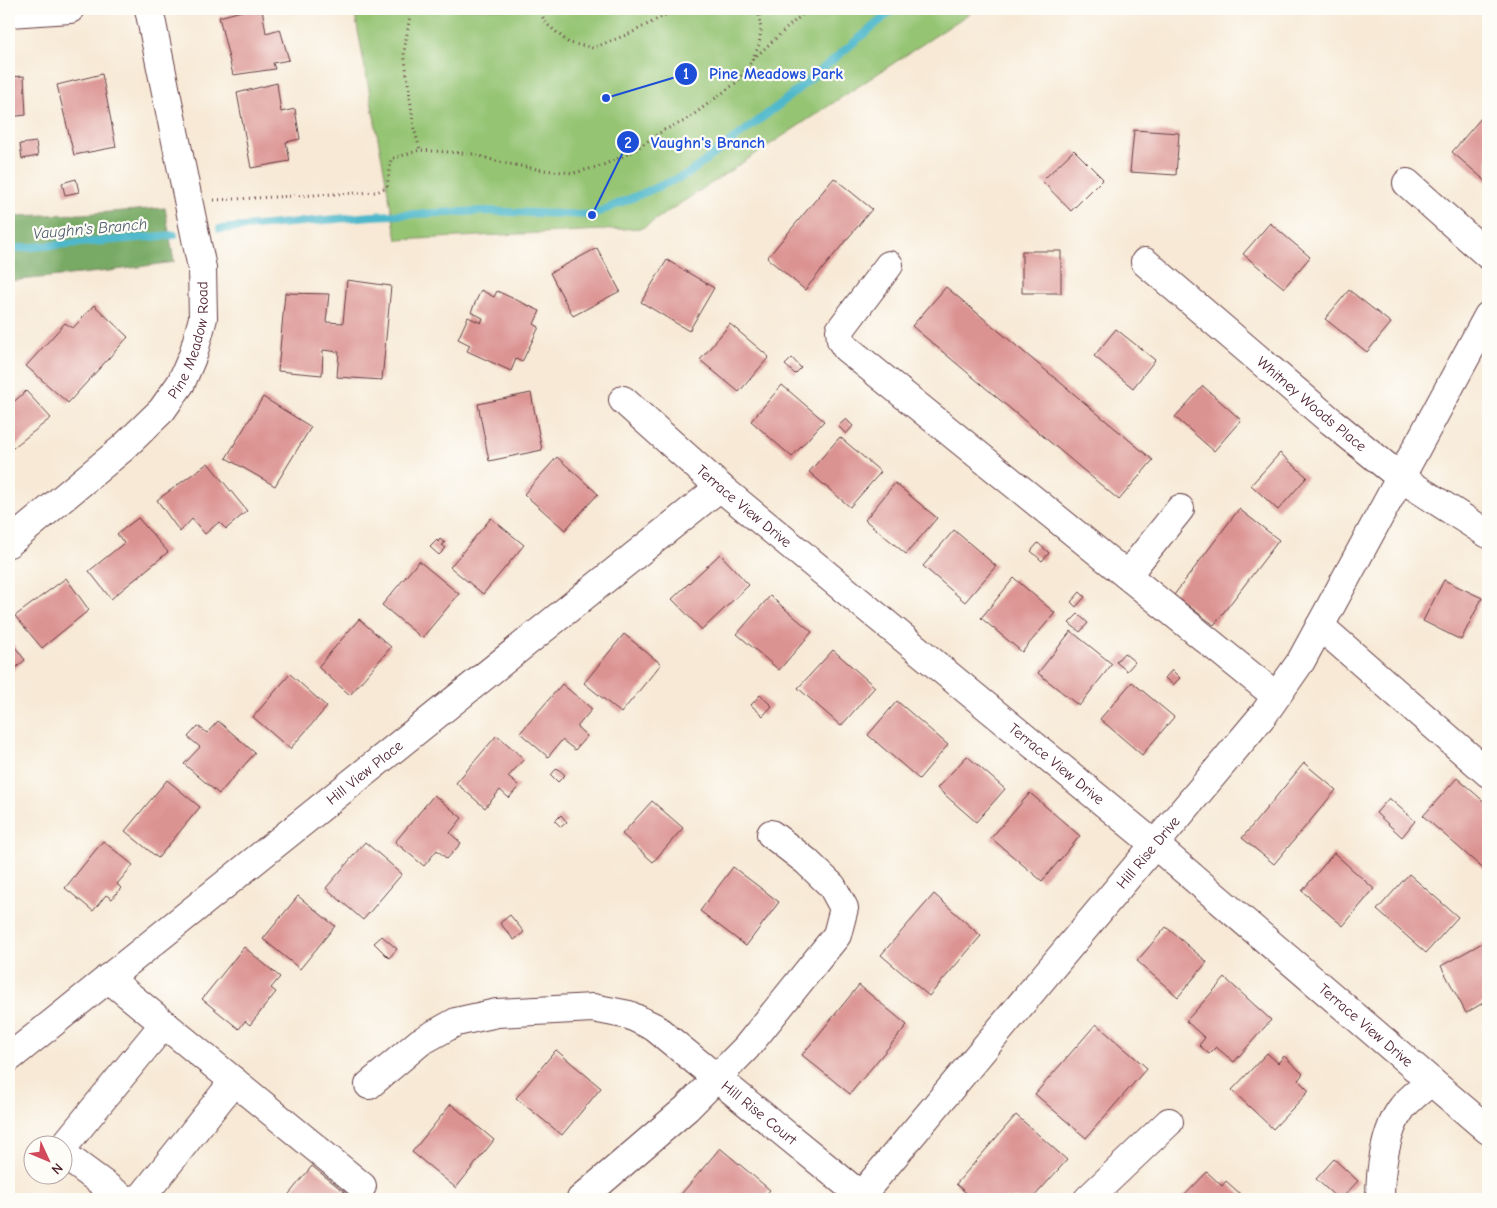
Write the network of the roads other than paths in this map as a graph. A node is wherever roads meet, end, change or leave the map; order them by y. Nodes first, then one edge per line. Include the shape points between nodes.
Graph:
1 (70, 9) edge
2 (149, 9) edge
3 (9, 13) edge
4 (1407, 183) dead end
5 (1488, 255) edge
6 (1145, 262) dead end
7 (889, 265) dead end
8 (1488, 316) edge
9 (623, 400) dead end
10 (1401, 478) junction
11 (720, 487) junction
12 (1180, 509) dead end
13 (1488, 534) edge
14 (9, 543) edge
15 (1128, 575) junction
16 (1320, 626) junction
17 (1276, 696) junction
18 (1488, 773) edge
19 (771, 834) dead end
20 (1154, 844) junction
21 (108, 978) junction
22 (164, 1024) junction
23 (9, 1058) edge
24 (717, 1078) junction
25 (234, 1081) junction
26 (1431, 1081) junction
27 (369, 1085) dead end
28 (1169, 1122) dead end
29 (1488, 1130) edge
30 (362, 1186) dead end
31 (861, 1198) edge
32 (124, 1199) edge
33 (135, 1199) edge
34 (581, 1199) edge
35 (1088, 1199) edge
36 (1380, 1199) edge

1 - 3 street
2 - 14 street, Pine Meadow Road via 202,268 203,318 181,383 162,410 123,448
4 - 5 street
6 - 10 street, Whitney Woods Place
7 - 15 street via 840,330 846,348
8 - 10 street, Hill Rise Drive
9 - 11 street, Terrace View Drive
10 - 13 street, Whitney Woods Place
10 - 16 street, Hill Rise Drive
11 - 20 street, Terrace View Drive
11 - 21 street, Hill View Place
12 - 15 street
15 - 17 street
16 - 17 street, Hill Rise Drive via 1301,661
16 - 18 street
17 - 20 street, Hill Rise Drive
19 - 24 street via 832,886 844,908 837,935 746,1048
20 - 26 street, Terrace View Drive
20 - 31 street, Hill Rise Drive
21 - 22 street
21 - 23 street, Hill View Place
22 - 25 street
22 - 32 street via 68,1141 63,1154
24 - 27 street, Hill Rise Court via 654,1027 629,1015 592,1008 497,1013 456,1022 420,1042
24 - 31 street, Hill Rise Court
24 - 34 street
25 - 30 street
25 - 33 street via 140,1198
26 - 29 street, Terrace View Drive
26 - 36 street via 1402,1108 1389,1133
28 - 35 street

